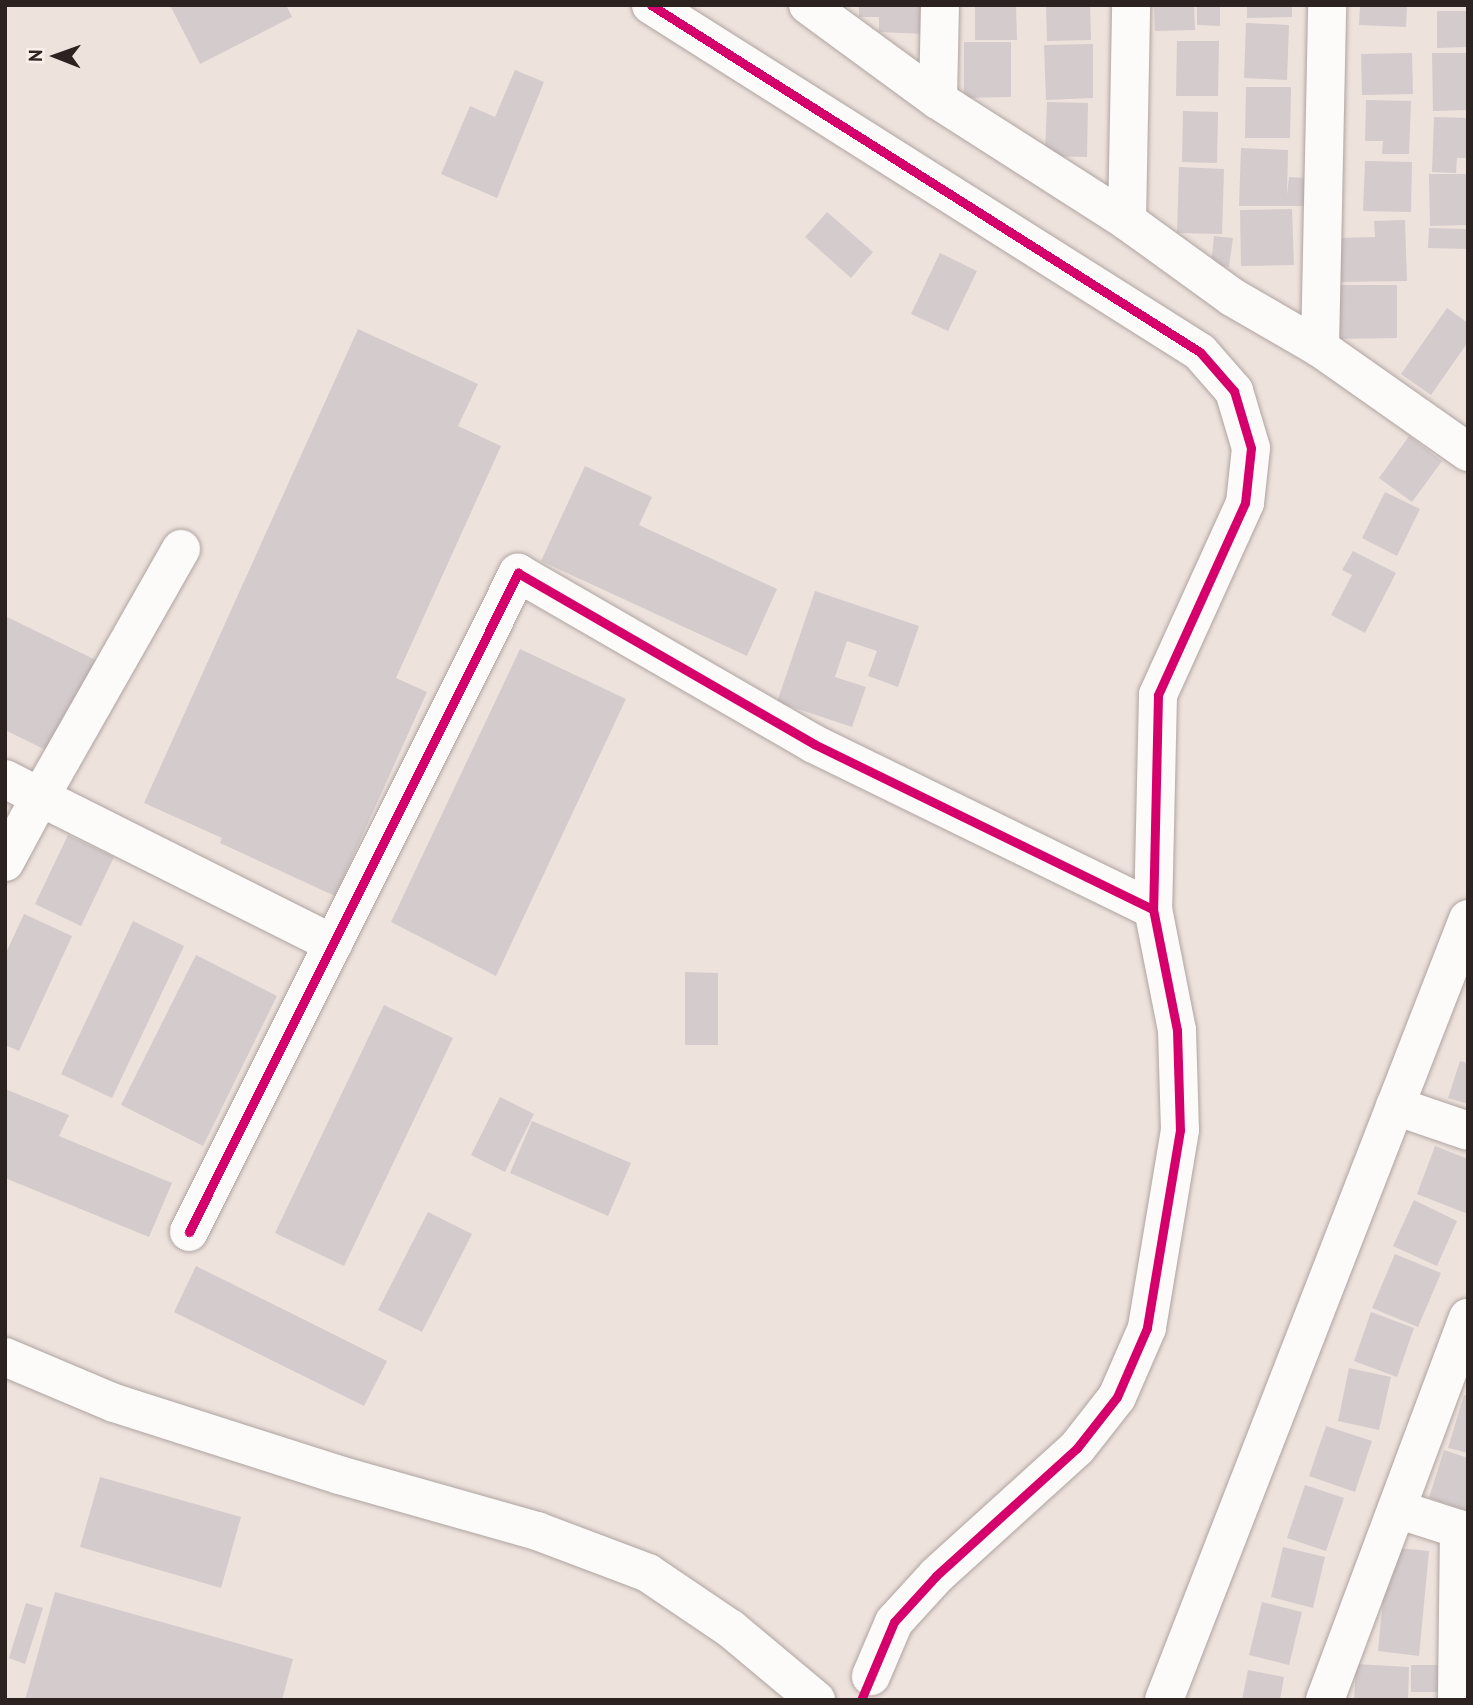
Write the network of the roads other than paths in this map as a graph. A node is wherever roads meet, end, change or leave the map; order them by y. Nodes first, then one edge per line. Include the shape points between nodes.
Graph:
1 (651, 5) edge
2 (808, 5) edge
3 (940, 5) edge
4 (1131, 5) edge
5 (1327, 5) edge
6 (938, 100) junction
7 (1127, 221) junction
8 (1320, 348) junction
9 (1468, 452) edge
10 (181, 549) dead end
11 (5, 779) edge
12 (40, 797) junction
13 (5, 862) edge
14 (1153, 909) junction
15 (1468, 919) edge
16 (333, 944) junction
17 (1395, 1106) junction
18 (1468, 1131) edge
19 (189, 1232) dead end
20 (1468, 1318) edge
21 (5, 1357) edge
22 (1397, 1509) junction
23 (871, 1676) dead end
24 (816, 1700) edge
25 (1164, 1700) edge
26 (1325, 1700) edge
27 (1457, 1700) edge

1 - 14 street via 1200,352 1234,391 1251,448 1245,503 1158,695
2 - 6 street
3 - 6 street
4 - 7 street
5 - 8 street
6 - 7 street
7 - 8 street via 1232,297
8 - 9 street
10 - 12 street
11 - 12 street
12 - 13 street
12 - 16 street
14 - 16 street via 814,744 518,573
14 - 23 street via 1177,1030 1180,1130 1147,1328 1117,1397 1077,1448 936,1576 894,1622
15 - 17 street
16 - 19 street
17 - 18 street
17 - 25 street
20 - 22 street
21 - 24 street via 114,1403 339,1475 537,1531 648,1573 731,1629
22 - 26 street
22 - 27 street via 1459,1529

